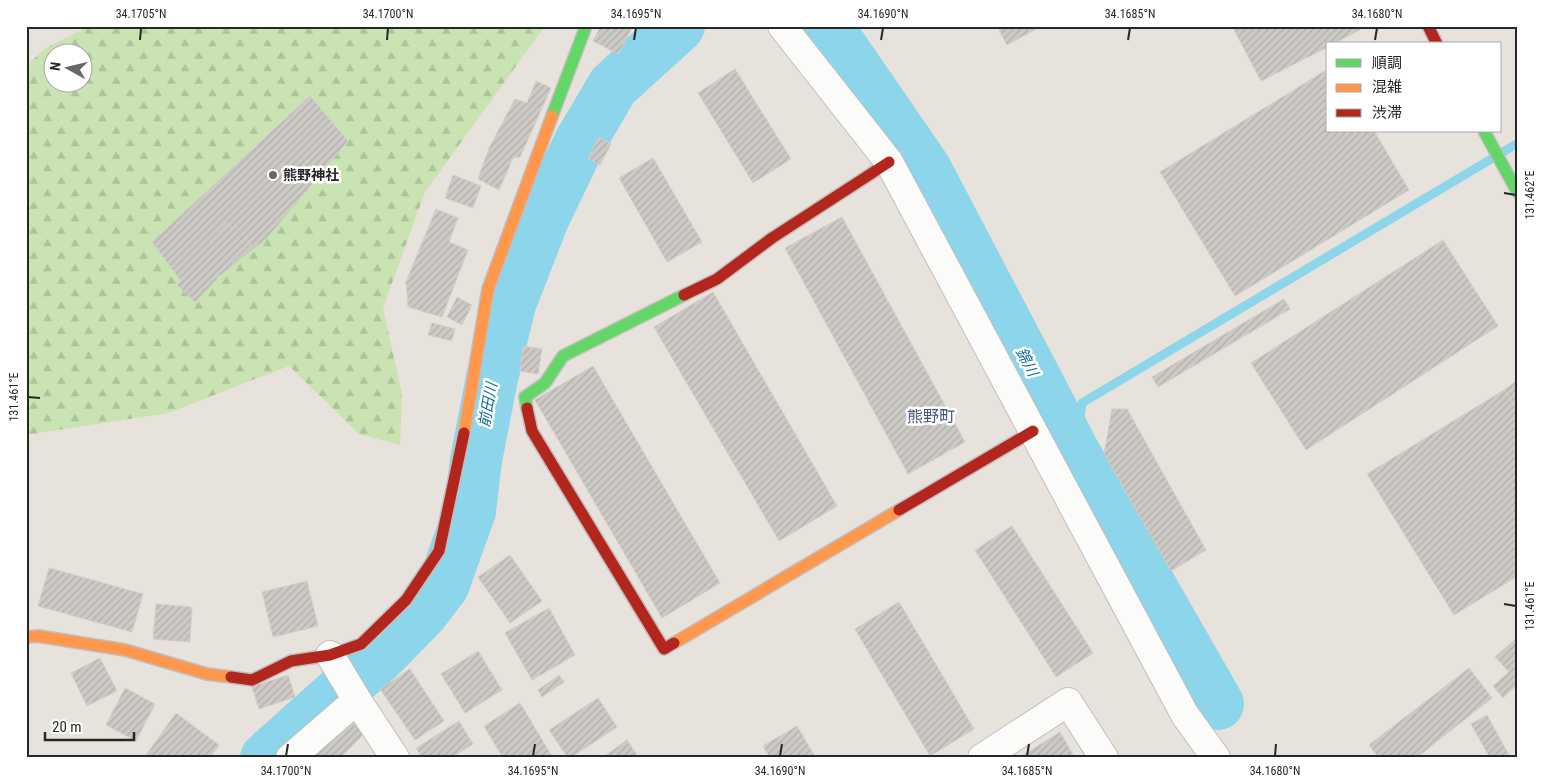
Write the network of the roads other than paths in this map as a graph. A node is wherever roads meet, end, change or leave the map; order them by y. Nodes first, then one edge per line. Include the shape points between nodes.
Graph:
1 (586, 26) edge
2 (782, 26) edge
3 (1428, 26) edge
4 (1436, 42) edge
5 (1485, 132) edge
6 (889, 162) junction
7 (1518, 193) edge
8 (1033, 431) junction
9 (26, 637) edge
10 (330, 655) junction
11 (357, 700) junction
12 (996, 754) edge
13 (290, 758) edge
14 (395, 758) edge
15 (1104, 758) edge
16 (1216, 758) edge

1 - 10 street via 488,290 461,448 439,551 406,600 361,644
2 - 6 street
3 - 4 street
5 - 7 street
6 - 8 street
6 - 8 street via 772,238 717,279 563,356 545,382 525,397 532,431 664,649
8 - 16 street via 1185,715
9 - 10 street via 38,636 125,650 207,674 252,680 292,661
10 - 11 street
11 - 13 street
11 - 14 street
12 - 15 street via 1068,702

